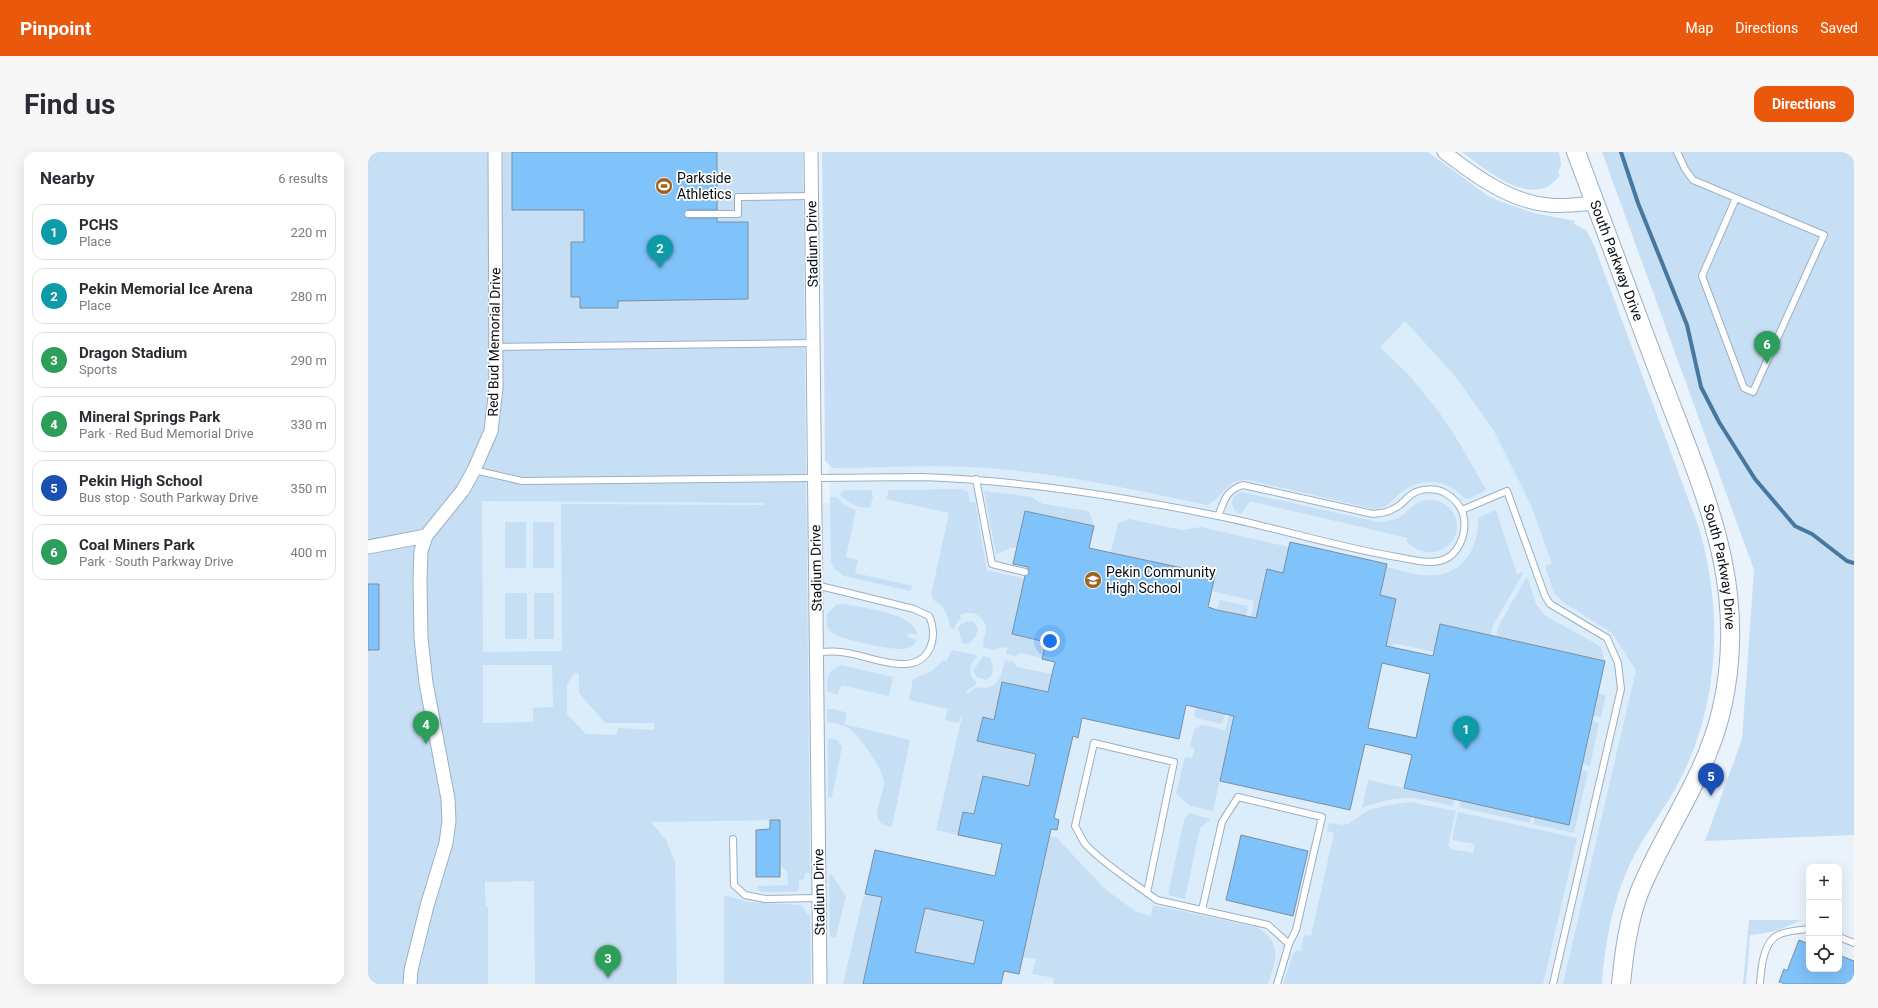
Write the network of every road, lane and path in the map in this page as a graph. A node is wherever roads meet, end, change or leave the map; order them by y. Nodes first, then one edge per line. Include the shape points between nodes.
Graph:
1 (495, 152) edge
2 (811, 152) edge
3 (1444, 152) edge
4 (1576, 152) edge
5 (1677, 152) edge
6 (812, 196) junction
7 (1736, 198) junction
8 (1595, 203) junction
9 (688, 214) dead end
10 (814, 343) junction
11 (496, 347) junction
12 (474, 470) junction
13 (815, 478) junction
14 (976, 479) junction
15 (1462, 510) junction
16 (1218, 516) junction
17 (426, 536) junction
18 (368, 547) edge
19 (1025, 572) dead end
20 (816, 585) junction
21 (817, 652) junction
22 (733, 839) dead end
23 (1147, 893) junction
24 (819, 898) junction
25 (1202, 910) junction
26 (1806, 930) edge
27 (1842, 938) edge
28 (1854, 943) edge
29 (1289, 944) junction
30 (410, 984) edge
31 (820, 984) edge
32 (1277, 984) edge
33 (1554, 984) edge
34 (1621, 984) edge
35 (1760, 984) edge

1 - 11 street, Red Bud Memorial Drive
2 - 6 street, Stadium Drive
3 - 8 street via 1497,188 1519,198 1550,206
4 - 8 main road, South Parkway Drive
5 - 7 lane via 1693,180
6 - 9 lane via 738,197 738,214
6 - 10 street, Stadium Drive
7 - 7 lane via 1702,276 1744,388 1753,392 1824,236
8 - 34 main road, South Parkway Drive via 1712,518 1726,572 1731,633 1726,682 1717,726 1703,767 1656,855 1639,894 1627,936
10 - 11 lane
10 - 13 street, Stadium Drive
11 - 12 street, Red Bud Memorial Drive via 496,388 491,431
12 - 13 lane via 522,481
12 - 17 street, Red Bud Memorial Drive via 457,499 435,522
13 - 14 lane
13 - 20 street, Stadium Drive
14 - 16 lane via 1042,485
14 - 19 lane via 992,564
15 - 16 lane via 1444,492 1434,490 1412,494 1392,510 1373,514 1242,485 1232,488
15 - 16 lane via 1465,522 1460,546 1440,561 1429,562 1380,554
15 - 33 lane via 1507,491 1550,604 1607,638 1618,663 1621,689
17 - 18 street
17 - 30 street, Red Bud Memorial Drive via 421,551 421,638 426,683 448,799 449,821 446,843 411,970
20 - 21 street, Stadium Drive
20 - 21 lane via 914,609 929,616 934,626 934,640 929,652 916,661 903,664 841,652
21 - 24 street, Stadium Drive
22 - 24 lane via 734,885 745,895 765,898
23 - 23 lane via 1174,762 1094,743 1075,826 1086,846
23 - 25 lane via 1157,900
24 - 31 street, Stadium Drive
25 - 29 lane via 1268,925
25 - 29 lane via 1222,822 1238,797 1322,817 1296,930
26 - 35 lane via 1778,935 1769,943
27 - 28 lane
29 - 32 lane

